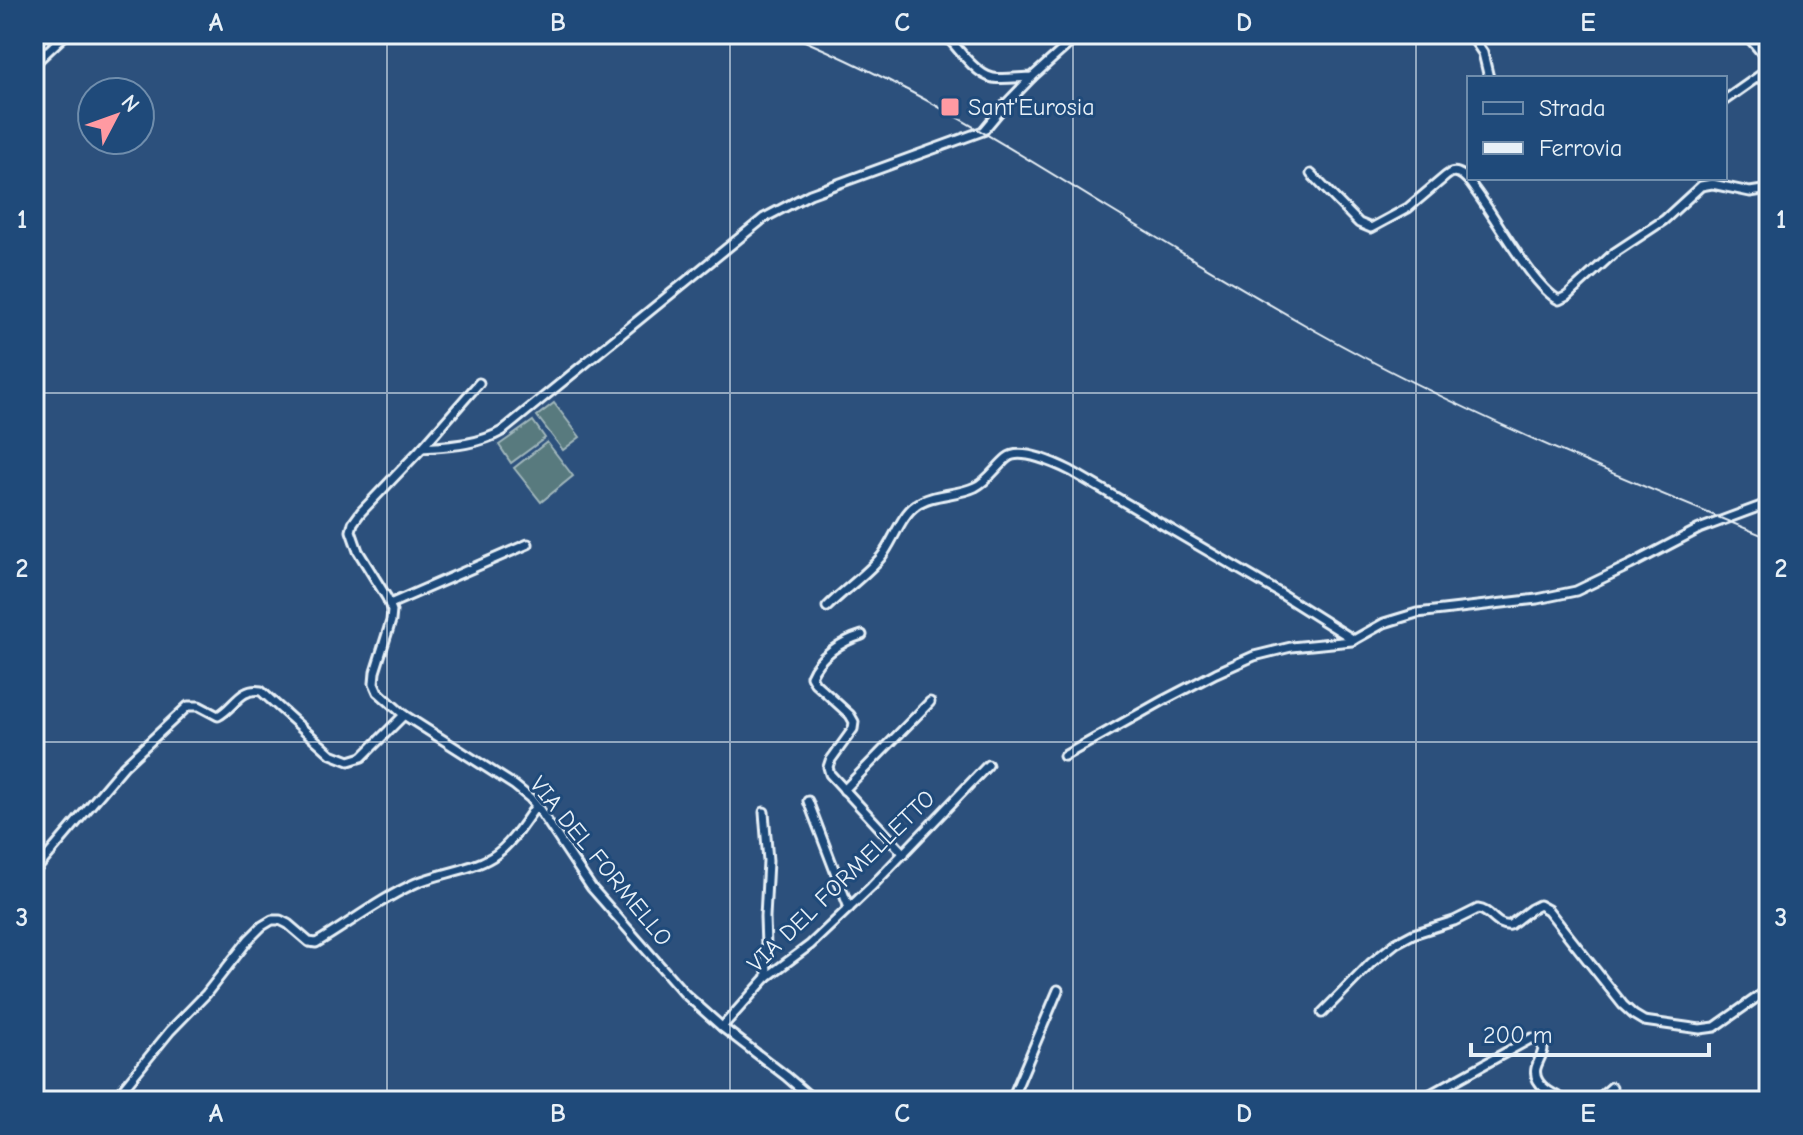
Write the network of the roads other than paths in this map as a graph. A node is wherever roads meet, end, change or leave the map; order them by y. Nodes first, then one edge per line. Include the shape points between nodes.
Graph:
1 (66, 34) edge
2 (945, 34) edge
3 (1080, 34) edge
4 (1470, 34) edge
5 (1748, 34) edge
6 (1769, 59) edge
7 (34, 64) edge
8 (1769, 69) edge
9 (1489, 76) edge
10 (1032, 77) junction
11 (1727, 99) edge
12 (1311, 174) dead end
13 (1769, 189) edge
14 (479, 383) dead end
15 (422, 448) junction
16 (1769, 503) edge
17 (528, 544) dead end
18 (390, 604) junction
19 (827, 607) dead end
20 (862, 635) dead end
21 (1354, 640) junction
22 (930, 702) dead end
23 (404, 715) junction
24 (1064, 756) dead end
25 (988, 765) dead end
26 (844, 790) junction
27 (808, 801) dead end
28 (536, 806) junction
29 (764, 812) dead end
30 (904, 854) junction
31 (34, 872) edge
32 (849, 908) junction
33 (767, 977) junction
34 (1769, 989) edge
35 (1058, 990) dead end
36 (1322, 1013) dead end
37 (722, 1027) junction
38 (1612, 1087) dead end
39 (113, 1101) edge
40 (815, 1101) edge
41 (1011, 1101) edge
42 (1418, 1101) edge
43 (1567, 1101) edge
44 (1596, 1101) edge

1 - 7 street
2 - 10 street via 985,75
3 - 10 street
4 - 9 street via 1483,53
5 - 6 main road
8 - 11 street
10 - 15 street via 981,132 810,194 764,218 502,431 470,443
12 - 13 street via 1359,223 1371,228 1405,211 1448,174 1461,174 1525,264 1559,300 1701,186
14 - 15 street
15 - 18 street via 351,528 358,551
16 - 21 street via 1703,527 1576,591 1412,614
17 - 18 street
18 - 23 street, VIA DEL FORMELLO via 391,621 374,683 381,697
19 - 21 street via 879,559 913,507 979,485 1018,453 1071,471
20 - 26 street via 838,645 811,676 854,722 828,767
21 - 24 street via 1245,659
22 - 26 street
23 - 28 street, VIA DEL FORMELLO via 514,785
23 - 31 street via 362,757 349,761 331,754 261,691 247,691 218,716 188,706 124,766
25 - 30 street, VIA DEL FORMELLETTO
26 - 30 street
27 - 32 street
28 - 37 street, VIA DEL FORMELLO via 598,895 685,994
28 - 39 street via 493,857 406,888 316,943 283,921 266,923
29 - 33 street
30 - 32 street, VIA DEL FORMELLETTO
32 - 33 street, VIA DEL FORMELLETTO
33 - 37 street, VIA DEL FORMELLETTO
34 - 36 street via 1715,1027 1647,1022 1625,1007 1539,905 1510,925 1501,925 1478,909 1409,936 1379,956
35 - 41 street
37 - 40 street, VIA DEL FORMELLO
38 - 44 street
42 - 43 street via 1532,1038 1543,1049 1537,1079

